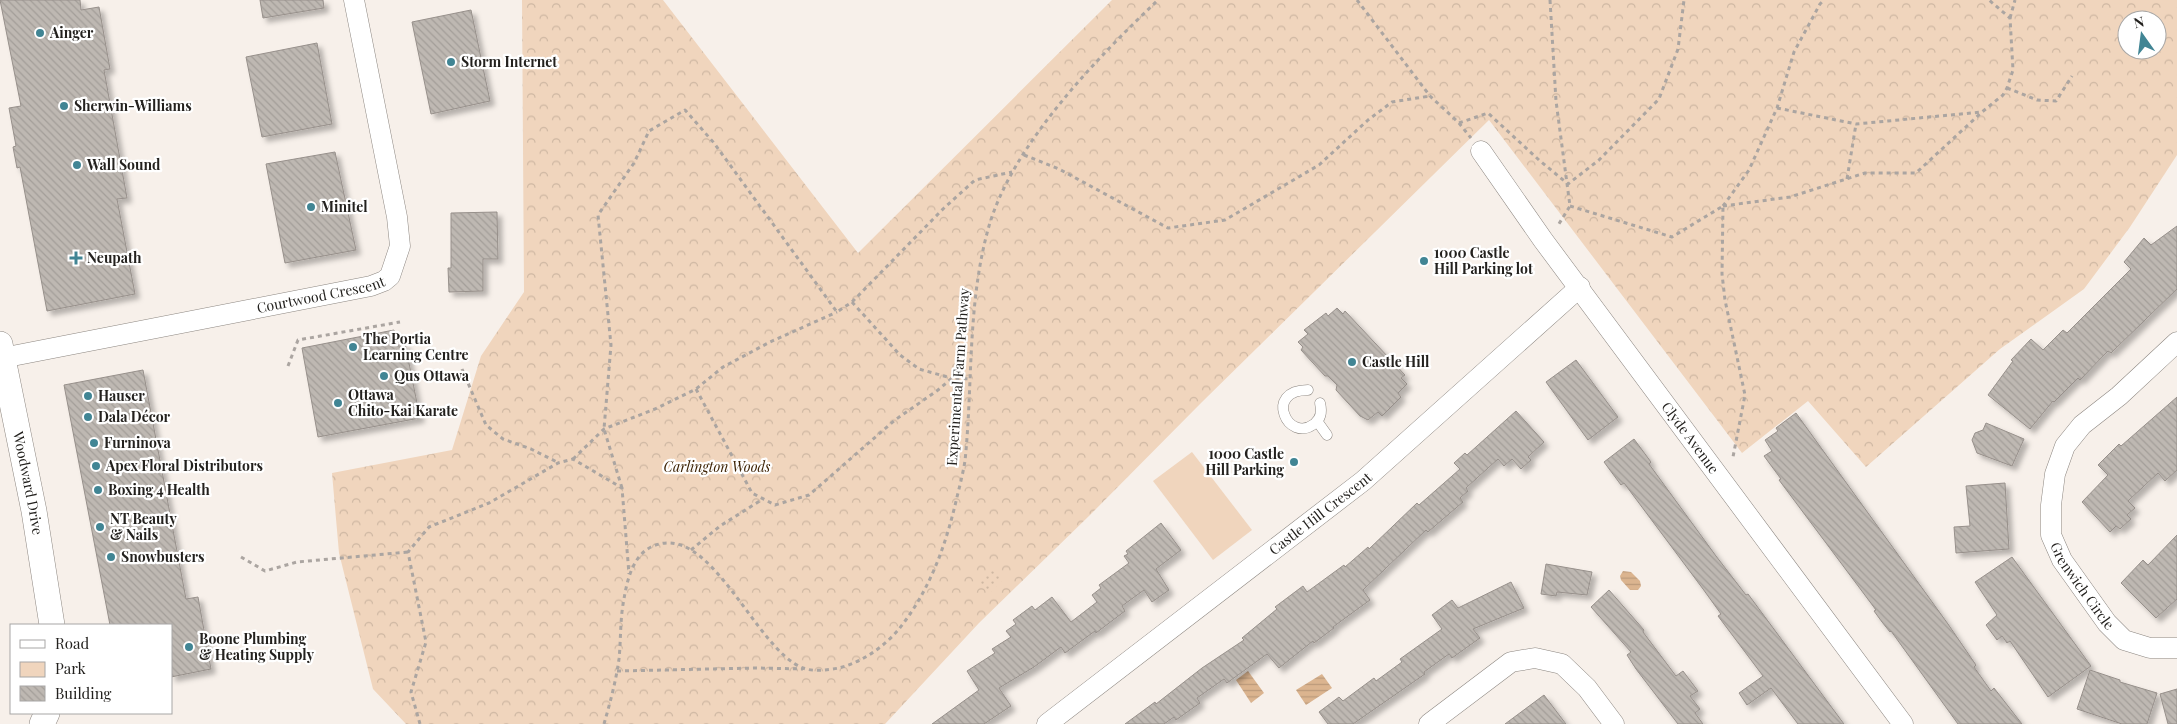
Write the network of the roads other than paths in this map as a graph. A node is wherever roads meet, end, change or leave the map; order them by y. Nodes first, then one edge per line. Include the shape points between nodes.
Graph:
1 (354, 0) edge
2 (1481, 151) road end
3 (1580, 287) junction
4 (2177, 342) edge
5 (1, 351) edge
6 (1308, 390) dead end
7 (1320, 403) dead end
8 (1317, 421) junction
9 (1327, 435) dead end
10 (52, 624) edge
11 (2177, 648) edge
12 (1047, 724) edge
13 (1429, 724) edge
14 (1614, 724) edge
15 (1903, 724) edge

1 - 5 street, Courtwood Crescent via 397,217 400,246 390,276 384,282
2 - 3 street, Clyde Avenue
3 - 12 street, Castle Hill Crescent via 1363,481
3 - 15 street, Clyde Avenue
4 - 11 street, Grenwich Circle via 2119,396 2082,425 2065,446 2055,474 2051,528 2062,560 2124,640 2150,648
5 - 10 street, Woodward Drive via 34,511
6 - 8 lane via 1298,390 1287,397 1284,415 1297,428 1310,427
7 - 8 lane
8 - 9 lane
13 - 14 street via 1511,662 1535,658 1562,664 1587,688

